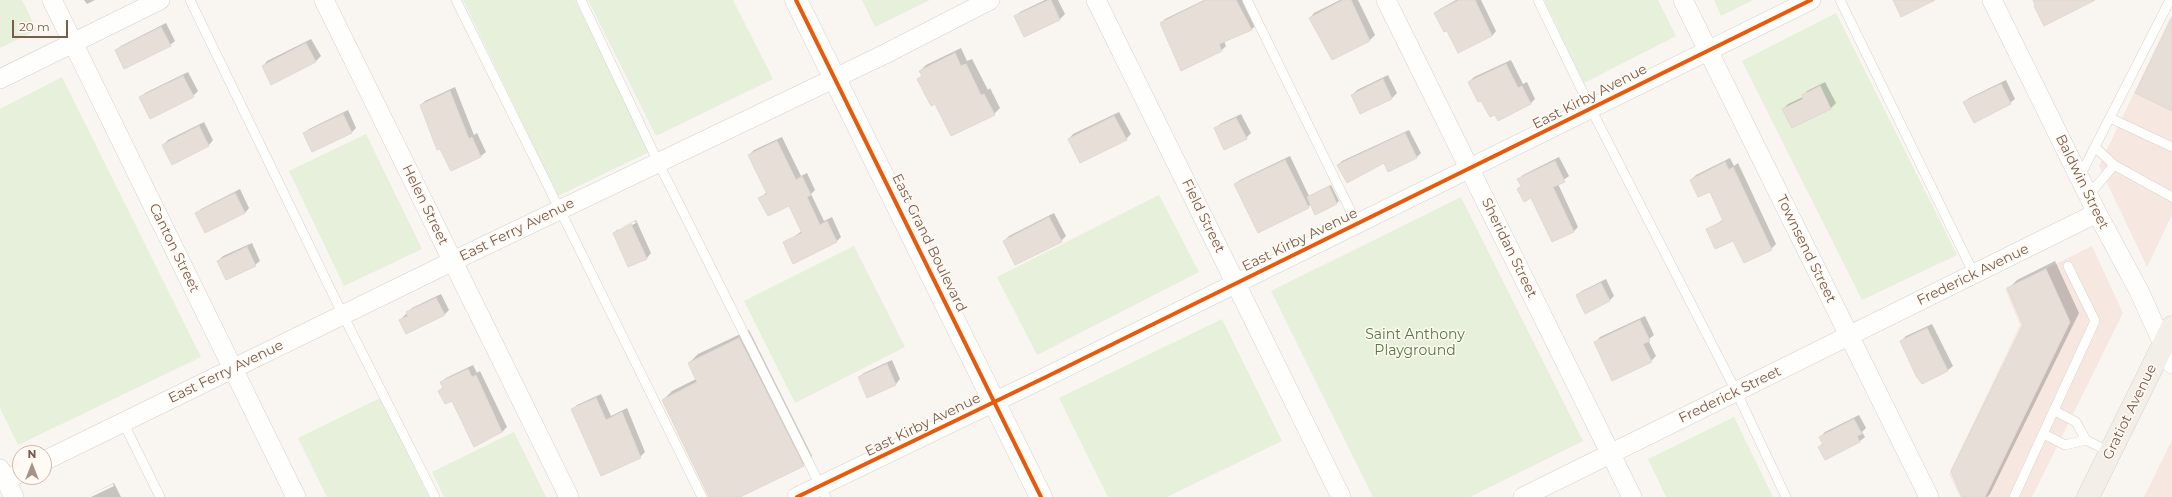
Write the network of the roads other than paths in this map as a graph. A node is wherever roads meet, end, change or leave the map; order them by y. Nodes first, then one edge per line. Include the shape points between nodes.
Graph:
1 (52, 0) edge
2 (160, 0) edge
3 (190, 0) edge
4 (324, 0) edge
5 (456, 0) edge
6 (581, 0) edge
7 (796, 0) edge
8 (1096, 0) edge
9 (1247, 0) edge
10 (1386, 0) edge
11 (1538, 0) edge
12 (1683, 0) edge
13 (1811, 0) edge
14 (1840, 0) edge
15 (1992, 0) edge
16 (2170, 0) edge
17 (979, 2) edge
18 (73, 43) junction
19 (1708, 50) junction
20 (835, 78) junction
21 (0, 79) edge
22 (1591, 109) junction
23 (2110, 118) junction
24 (2095, 147) junction
25 (2172, 147) edge
26 (658, 162) junction
27 (2114, 165) junction
28 (1470, 169) junction
29 (2080, 176) junction
30 (2089, 195) junction
31 (2172, 197) edge
32 (560, 210) junction
33 (2097, 213) junction
34 (1357, 224) junction
35 (453, 261) junction
36 (2068, 266) dead end
37 (1974, 274) junction
38 (1236, 284) junction
39 (343, 315) junction
40 (1849, 336) junction
41 (2169, 346) edge
42 (232, 369) junction
43 (1736, 392) junction
44 (995, 402) junction
45 (2055, 411) junction
46 (123, 422) junction
47 (2044, 434) junction
48 (2086, 440) junction
49 (2110, 452) junction
50 (1611, 454) junction
51 (52, 457) edge
52 (8, 474) edge
53 (823, 491) edge
54 (14, 497) edge
55 (160, 497) edge
56 (296, 497) edge
57 (436, 497) edge
58 (569, 497) edge
59 (702, 497) edge
60 (797, 497) edge
61 (1041, 497) edge
62 (1341, 497) edge
63 (1523, 497) edge
64 (1632, 497) edge
65 (1786, 497) edge
66 (1929, 497) edge
67 (2014, 497) edge
68 (2088, 497) edge

1 - 18 street, Canton Street
2 - 18 street
3 - 39 lane
4 - 35 street, Helen Street
5 - 32 lane
6 - 26 lane
7 - 20 main road, East Grand Boulevard
8 - 38 street, Field Street
9 - 34 lane
10 - 28 street, Sheridan Street
11 - 22 lane
12 - 19 street, Townsend Street
13 - 19 street, East Kirby Avenue
14 - 37 lane
15 - 29 street, Baldwin Street
16 - 23 lane
17 - 20 street, East Ferry Avenue
18 - 21 street
18 - 42 street, Canton Street
19 - 22 street, East Kirby Avenue
19 - 40 street, Townsend Street
20 - 26 street, East Ferry Avenue
20 - 44 main road, East Grand Boulevard
22 - 28 street, East Kirby Avenue
22 - 43 lane
23 - 24 lane
23 - 25 lane
24 - 27 lane
24 - 29 lane
26 - 32 street, East Ferry Avenue
26 - 53 lane
27 - 30 lane
27 - 31 lane
28 - 34 street, East Kirby Avenue
28 - 50 street, Sheridan Street
29 - 30 street, Baldwin Street
30 - 33 street, Baldwin Street
32 - 35 street, East Ferry Avenue
32 - 59 lane
33 - 37 street, Frederick Avenue
33 - 41 street, Baldwin Street
34 - 38 street, East Kirby Avenue
35 - 39 street, East Ferry Avenue
35 - 58 street, Helen Street
36 - 45 lane via 2095,320
37 - 40 street, Frederick Avenue
38 - 44 street, East Kirby Avenue
38 - 62 street, Field Street
39 - 42 street, East Ferry Avenue
39 - 57 lane
40 - 43 street, Frederick Street
40 - 66 street, Townsend Street
41 - 49 main road, Gratiot Avenue
42 - 46 street, East Ferry Avenue
42 - 56 street, Canton Street
43 - 50 street, Frederick Street
43 - 65 lane
44 - 53 street, East Kirby Avenue
44 - 61 main road, East Grand Boulevard
45 - 47 lane
45 - 48 lane via 2076,422
46 - 51 street, East Ferry Avenue
46 - 55 lane
47 - 48 lane via 2065,445
47 - 67 lane
48 - 49 lane
49 - 68 main road, Gratiot Avenue
50 - 63 street
50 - 64 street, Sheridan Street
52 - 54 street
53 - 60 street, East Kirby Avenue

